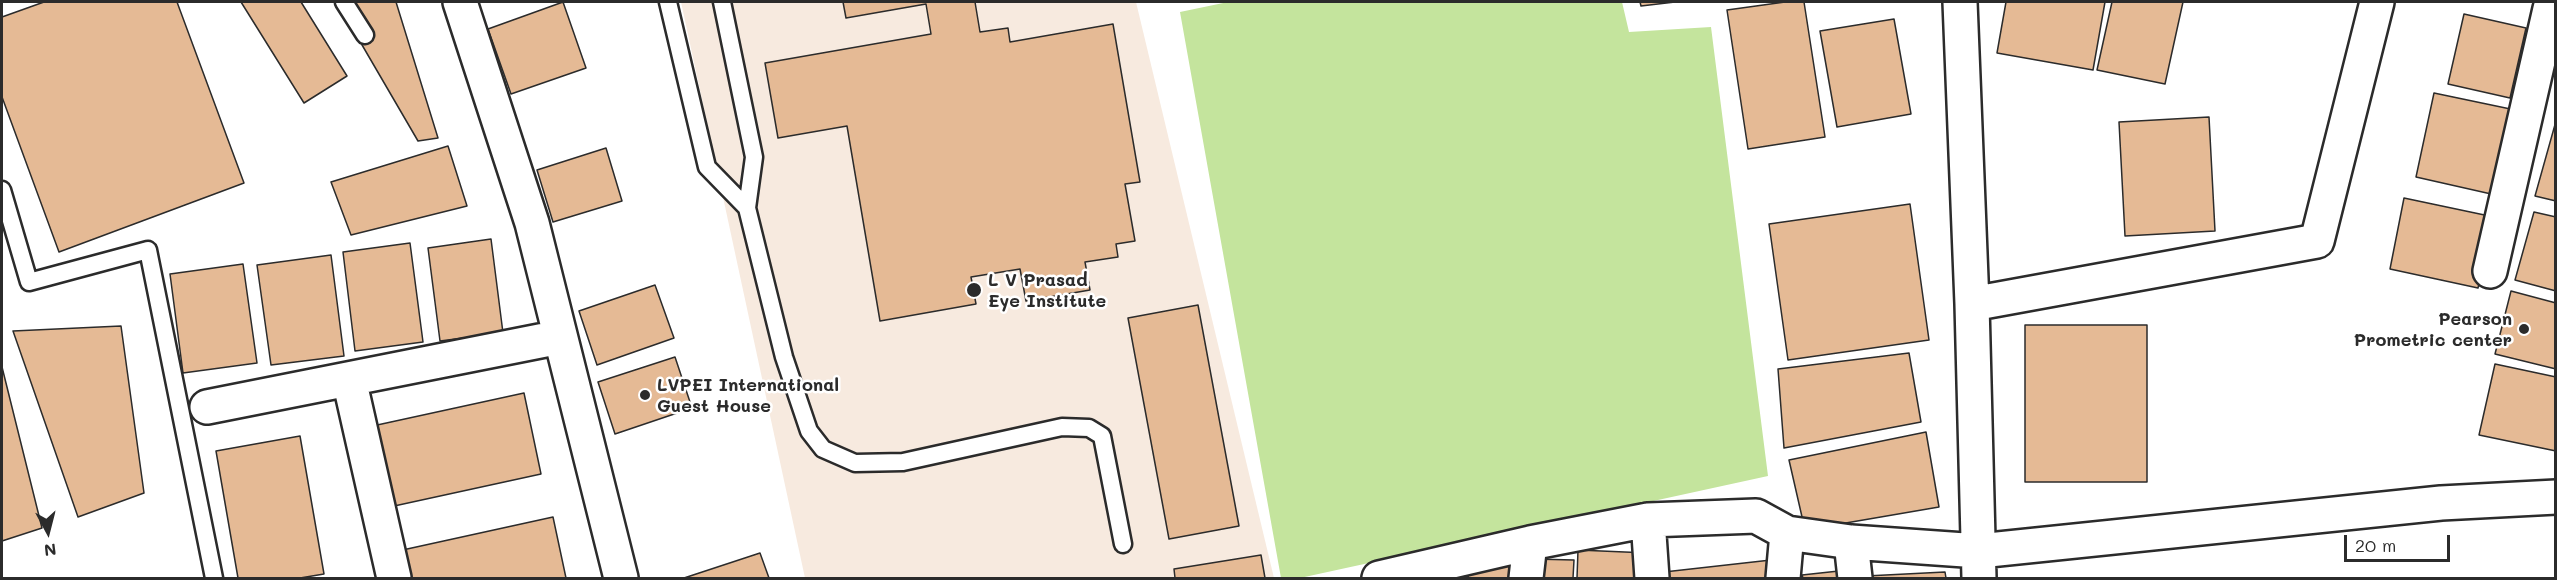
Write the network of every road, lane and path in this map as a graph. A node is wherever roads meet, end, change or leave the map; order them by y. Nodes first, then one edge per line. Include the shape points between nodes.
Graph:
1 (344, 2) edge
2 (460, 2) edge
3 (668, 2) edge
4 (722, 2) edge
5 (1960, 2) edge
6 (2377, 2) edge
7 (2545, 7) edge
8 (365, 35) dead end
9 (2, 190) edge
10 (747, 208) junction
11 (2490, 271) dead end
12 (1972, 304) junction
13 (560, 337) junction
14 (349, 379) junction
15 (207, 407) dead end
16 (2556, 497) edge
17 (1648, 520) junction
18 (1787, 533) junction
19 (1530, 543) junction
20 (1851, 543) junction
21 (1123, 544) dead end
22 (1979, 565) edge
23 (1390, 577) edge
24 (214, 579) edge
25 (394, 579) edge
26 (621, 579) edge
27 (1526, 579) edge
28 (1652, 579) edge
29 (1783, 579) edge
30 (1855, 579) edge

1 - 8 lane
2 - 13 street via 532,223
3 - 10 lane via 707,167
4 - 10 lane via 754,158
5 - 12 street
6 - 12 street via 2318,241
7 - 11 street
9 - 24 lane via 29,282 148,250
10 - 21 lane via 784,357 809,431 823,449 855,463 903,462 1062,427 1089,428 1102,436
12 - 22 street
13 - 14 street
13 - 26 street
14 - 15 street
14 - 25 street
16 - 22 street via 2441,503
17 - 18 street via 1756,516
17 - 19 street
17 - 28 street
18 - 20 street
18 - 29 street
19 - 23 street
19 - 27 street
20 - 22 street
20 - 30 street

